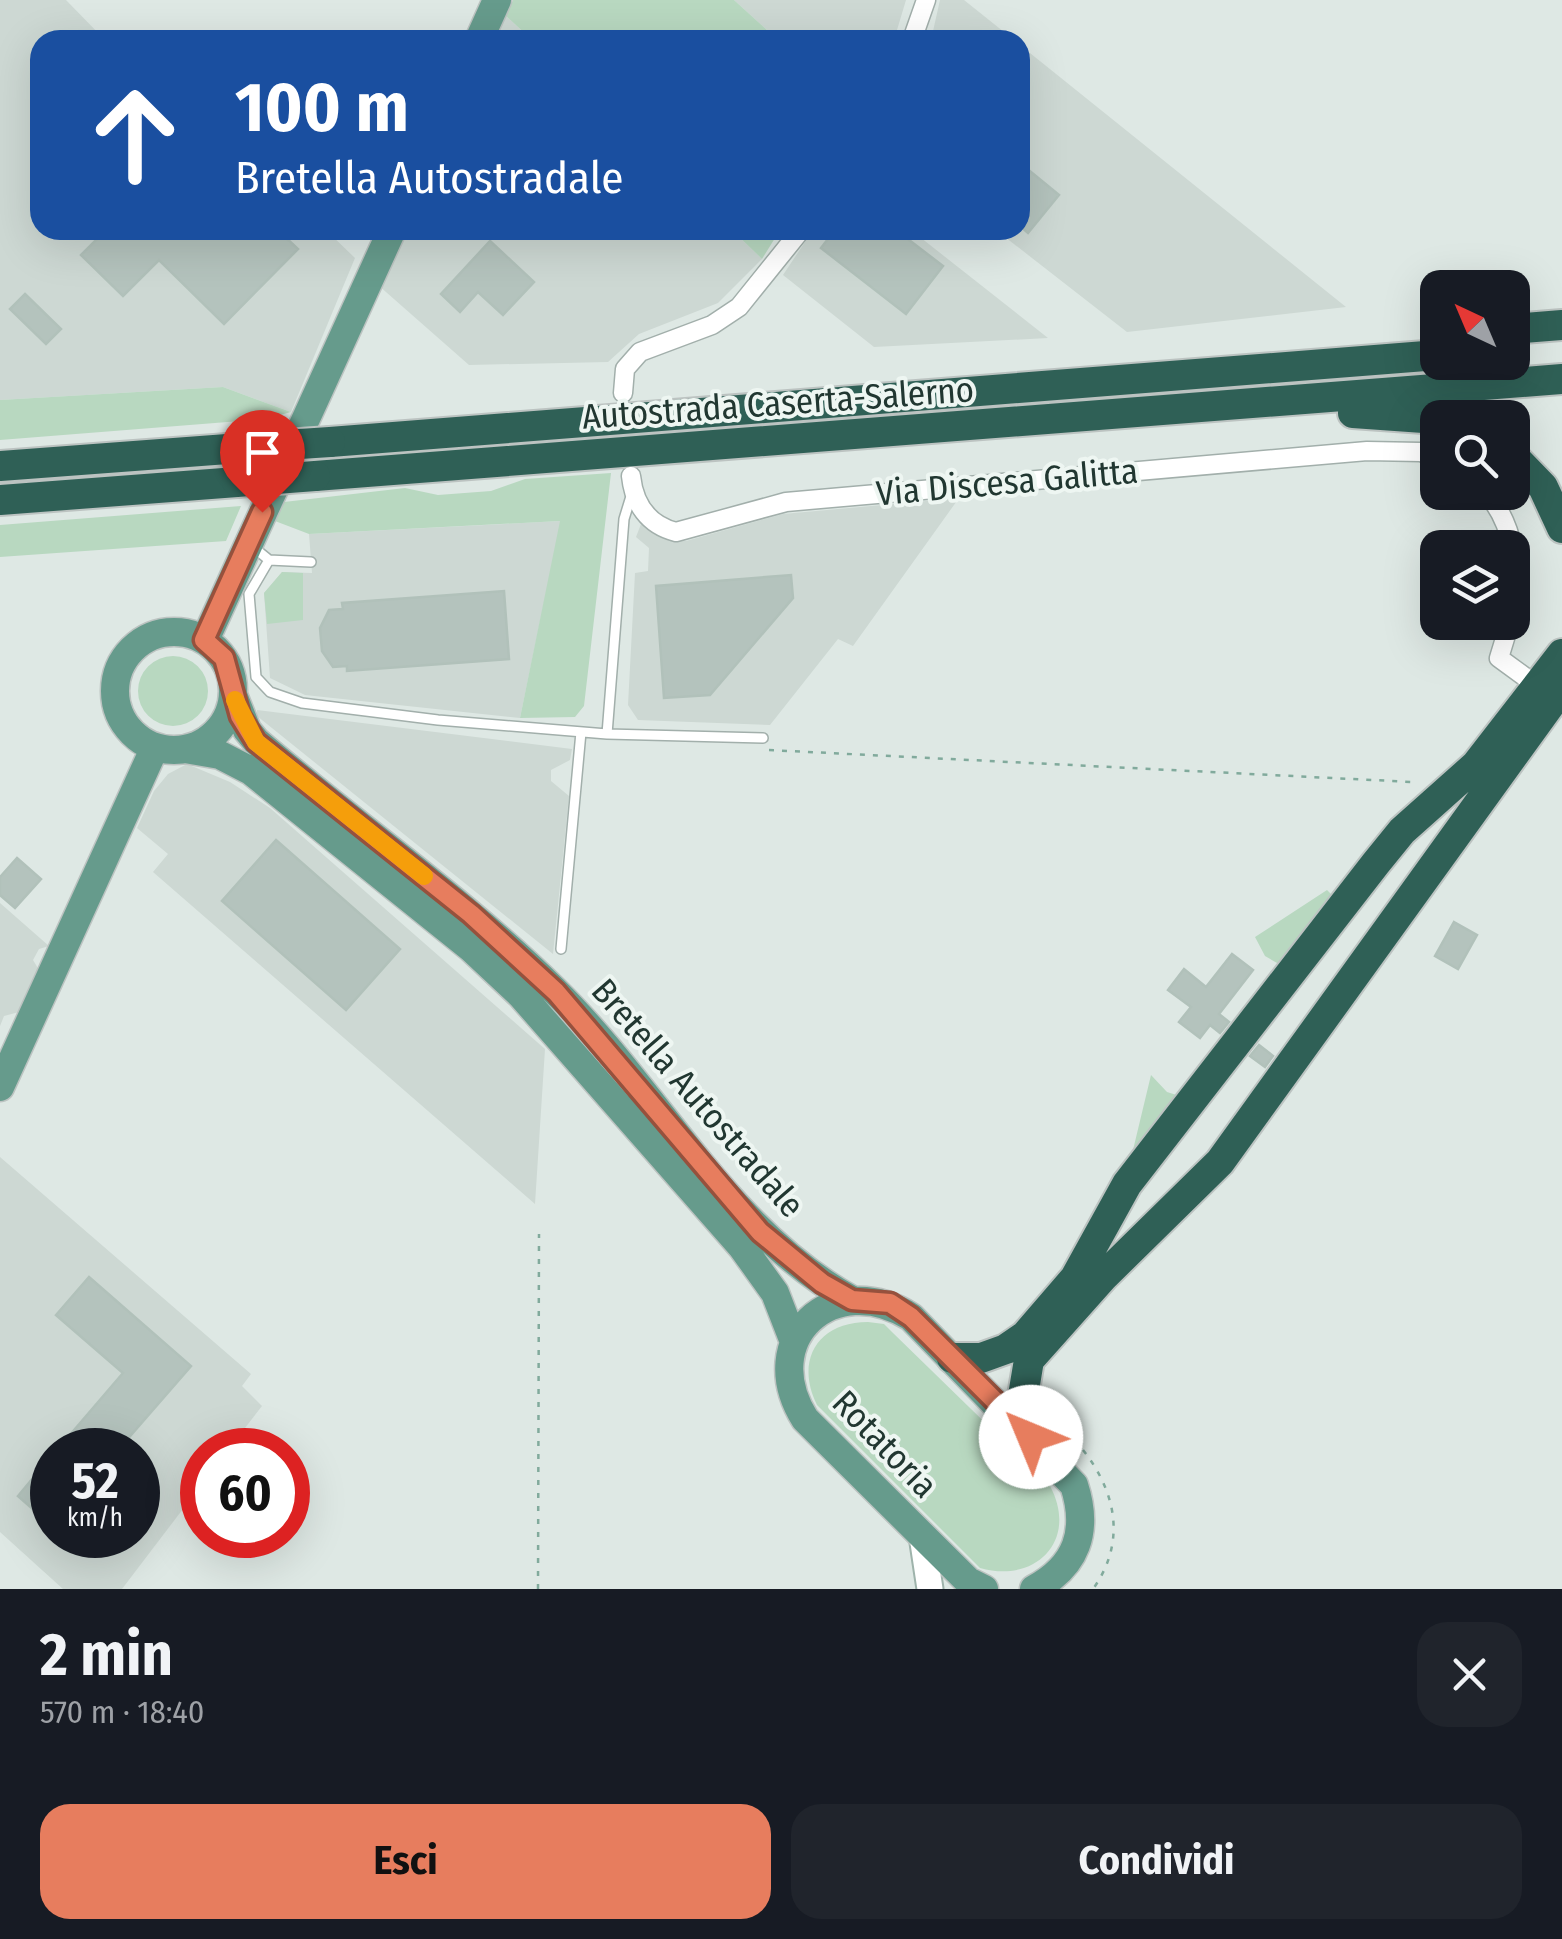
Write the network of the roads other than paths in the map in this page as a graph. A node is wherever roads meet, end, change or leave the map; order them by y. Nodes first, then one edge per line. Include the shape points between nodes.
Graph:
1 (497, 0) edge
2 (926, 0) edge
3 (484, 30) edge
4 (916, 30) edge
5 (388, 240) edge
6 (792, 240) edge
7 (1562, 325) edge
8 (1530, 328) edge
9 (1562, 345) edge
10 (1530, 348) edge
11 (1420, 355) edge
12 (1562, 380) edge
13 (623, 393) dead end
14 (1420, 417) edge
15 (1022, 422) junction
16 (1420, 455) edge
17 (0, 466) edge
18 (1530, 474) edge
19 (632, 483) joint
20 (0, 500) edge
21 (1562, 528) edge
22 (258, 552) junction
23 (311, 562) dead end
24 (1562, 624) edge
25 (204, 640) junction
26 (1504, 640) edge
27 (1562, 654) edge
28 (1550, 685) edge
29 (233, 695) junction
30 (581, 732) junction
31 (607, 734) junction
32 (763, 738) road end
33 (155, 747) junction
34 (184, 749) junction
35 (561, 949) dead end
36 (0, 1088) edge
37 (852, 1300) junction
38 (794, 1342) junction
39 (952, 1358) junction
40 (1031, 1437) junction
41 (922, 1536) junction
42 (930, 1589) edge
43 (984, 1589) edge
44 (1034, 1589) edge

1 - 3 main road
2 - 4 street
5 - 22 main road
6 - 13 street via 739,307 640,352 625,369
7 - 8 highway
9 - 10 highway
11 - 17 highway, Autostrada Caserta-Salerno, bridge
12 - 15 highway, Autostrada Caserta-Salerno
14 - 15 highway via 1362,412 1110,434
15 - 20 highway, Autostrada Caserta-Salerno, bridge
16 - 19 street, Via Discesa Galitta via 1368,451 848,494 752,508 676,532 649,518
18 - 21 highway
19 - 31 lane
22 - 23 lane
22 - 25 main road
22 - 30 lane via 250,594 256,677 270,692 302,703
24 - 28 highway
25 - 29 main road via 224,658
25 - 33 main road via 164,633 138,644 121,666 118,708 132,732
26 - 28 street via 1499,658
27 - 28 highway
28 - 39 highway via 1376,863 1126,1184 1075,1278 1025,1336 980,1358
28 - 40 highway via 1220,1162 1029,1360 1023,1396
29 - 34 main road via 218,730
29 - 37 main road, Bretella Autostradale via 256,742 471,914 556,992 760,1232
30 - 31 lane
30 - 35 lane
31 - 32 lane
33 - 34 main road
33 - 36 main road
34 - 38 main road, Bretella Autostradale via 220,754 251,770 521,995 742,1247 774,1293
37 - 38 main road via 820,1310
37 - 39 main road via 890,1303
38 - 41 main road, Rotatoria via 788,1382 805,1419
39 - 40 main road
40 - 44 main road via 1074,1485 1082,1510 1072,1559
41 - 42 main road
41 - 43 main road, Rotatoria

